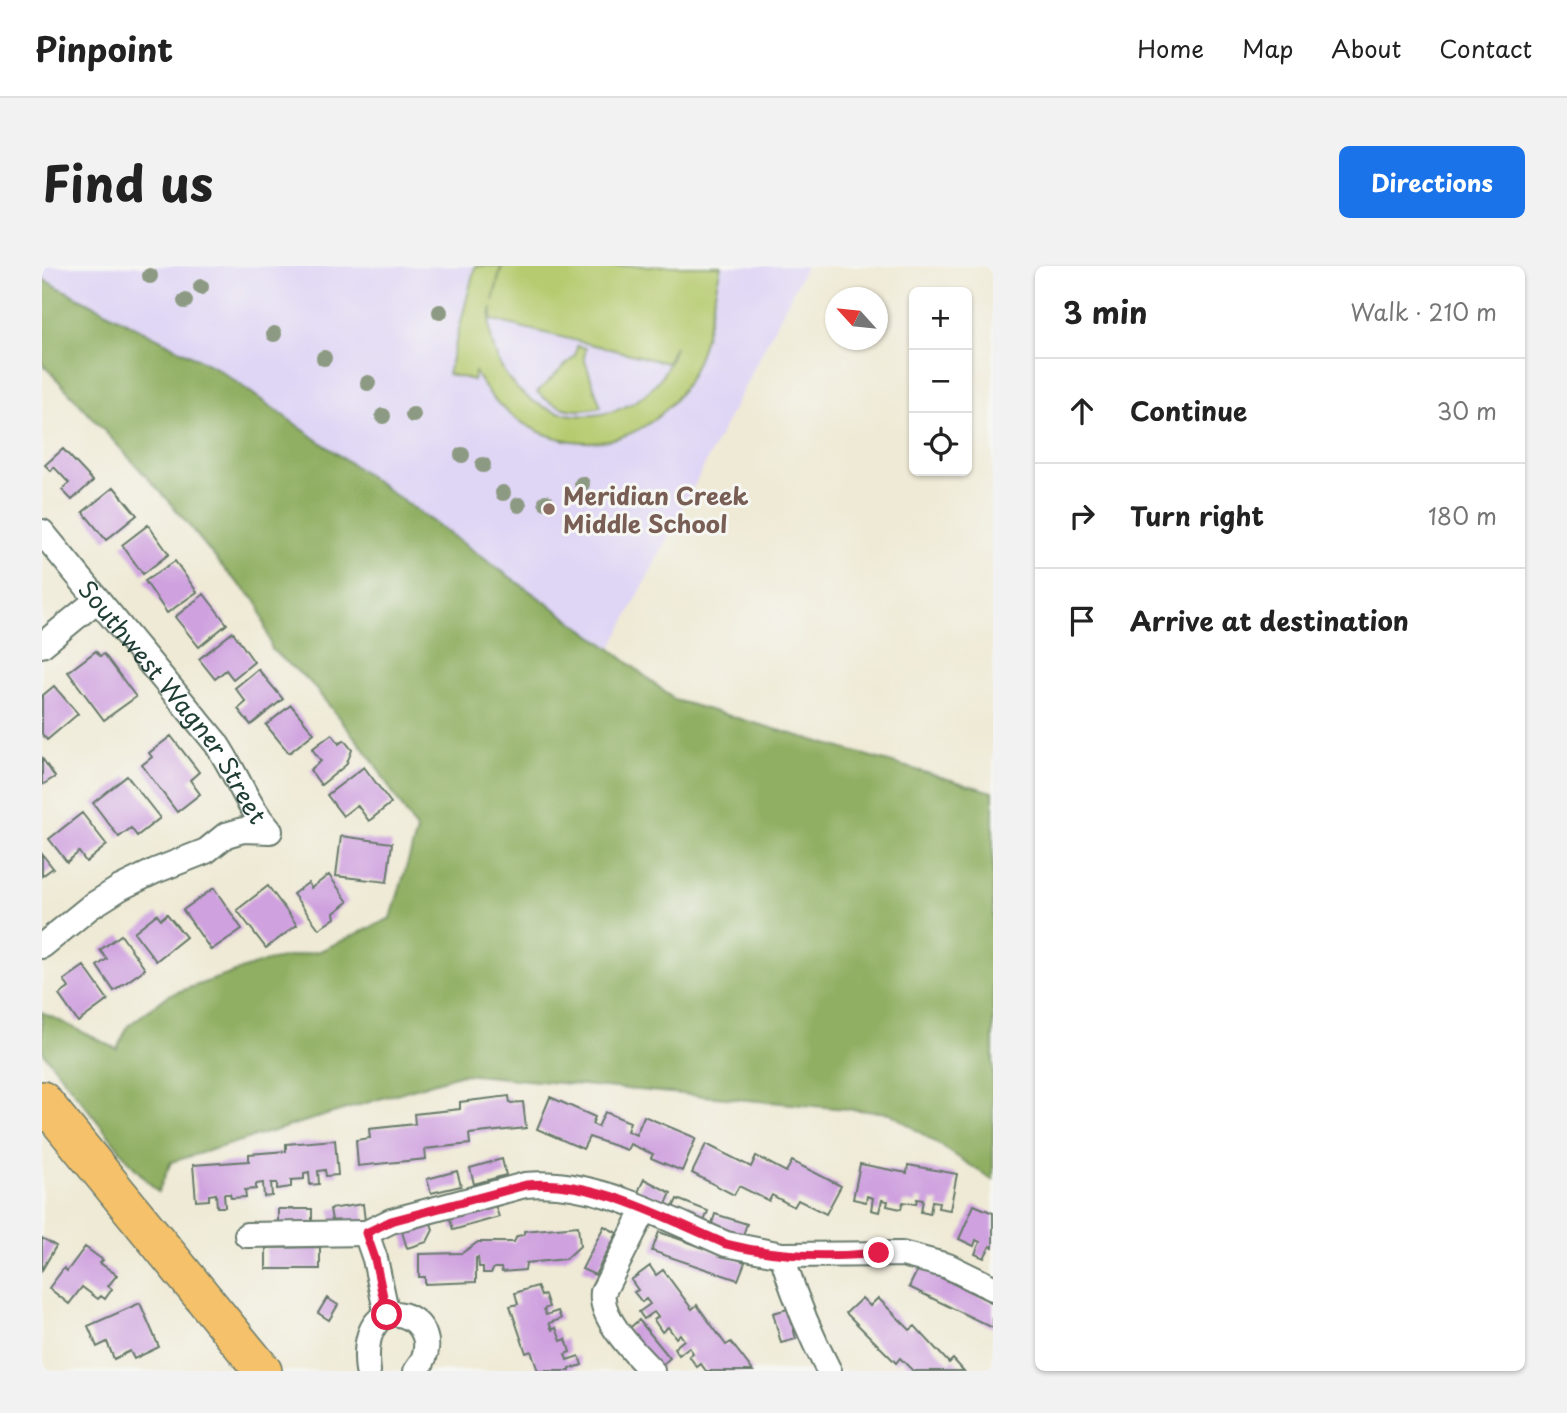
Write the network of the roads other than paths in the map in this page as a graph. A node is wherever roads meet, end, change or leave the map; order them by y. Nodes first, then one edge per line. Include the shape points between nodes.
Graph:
1 (42, 532) edge
2 (97, 600) junction
3 (42, 645) edge
4 (42, 946) edge
5 (42, 1100) edge
6 (645, 1209) junction
7 (366, 1233) junction
8 (247, 1235) dead end
9 (782, 1255) junction
10 (993, 1288) edge
11 (387, 1315) junction
12 (262, 1371) edge
13 (368, 1371) edge
14 (416, 1371) edge
15 (652, 1371) edge
16 (829, 1371) edge

1 - 2 street, Southwest Wagner Street
2 - 3 street
2 - 4 street, Southwest Wagner Street via 216,743 254,813 270,831 226,835 206,851 120,888
5 - 12 main road
6 - 7 street via 595,1191 548,1183 404,1217
6 - 9 street via 726,1244
6 - 15 street via 602,1302 625,1343
7 - 8 street
7 - 11 street
9 - 10 street via 902,1254 948,1266
9 - 16 street via 805,1324
11 - 13 street via 374,1324 368,1336
11 - 14 street via 400,1314 422,1330 427,1349

